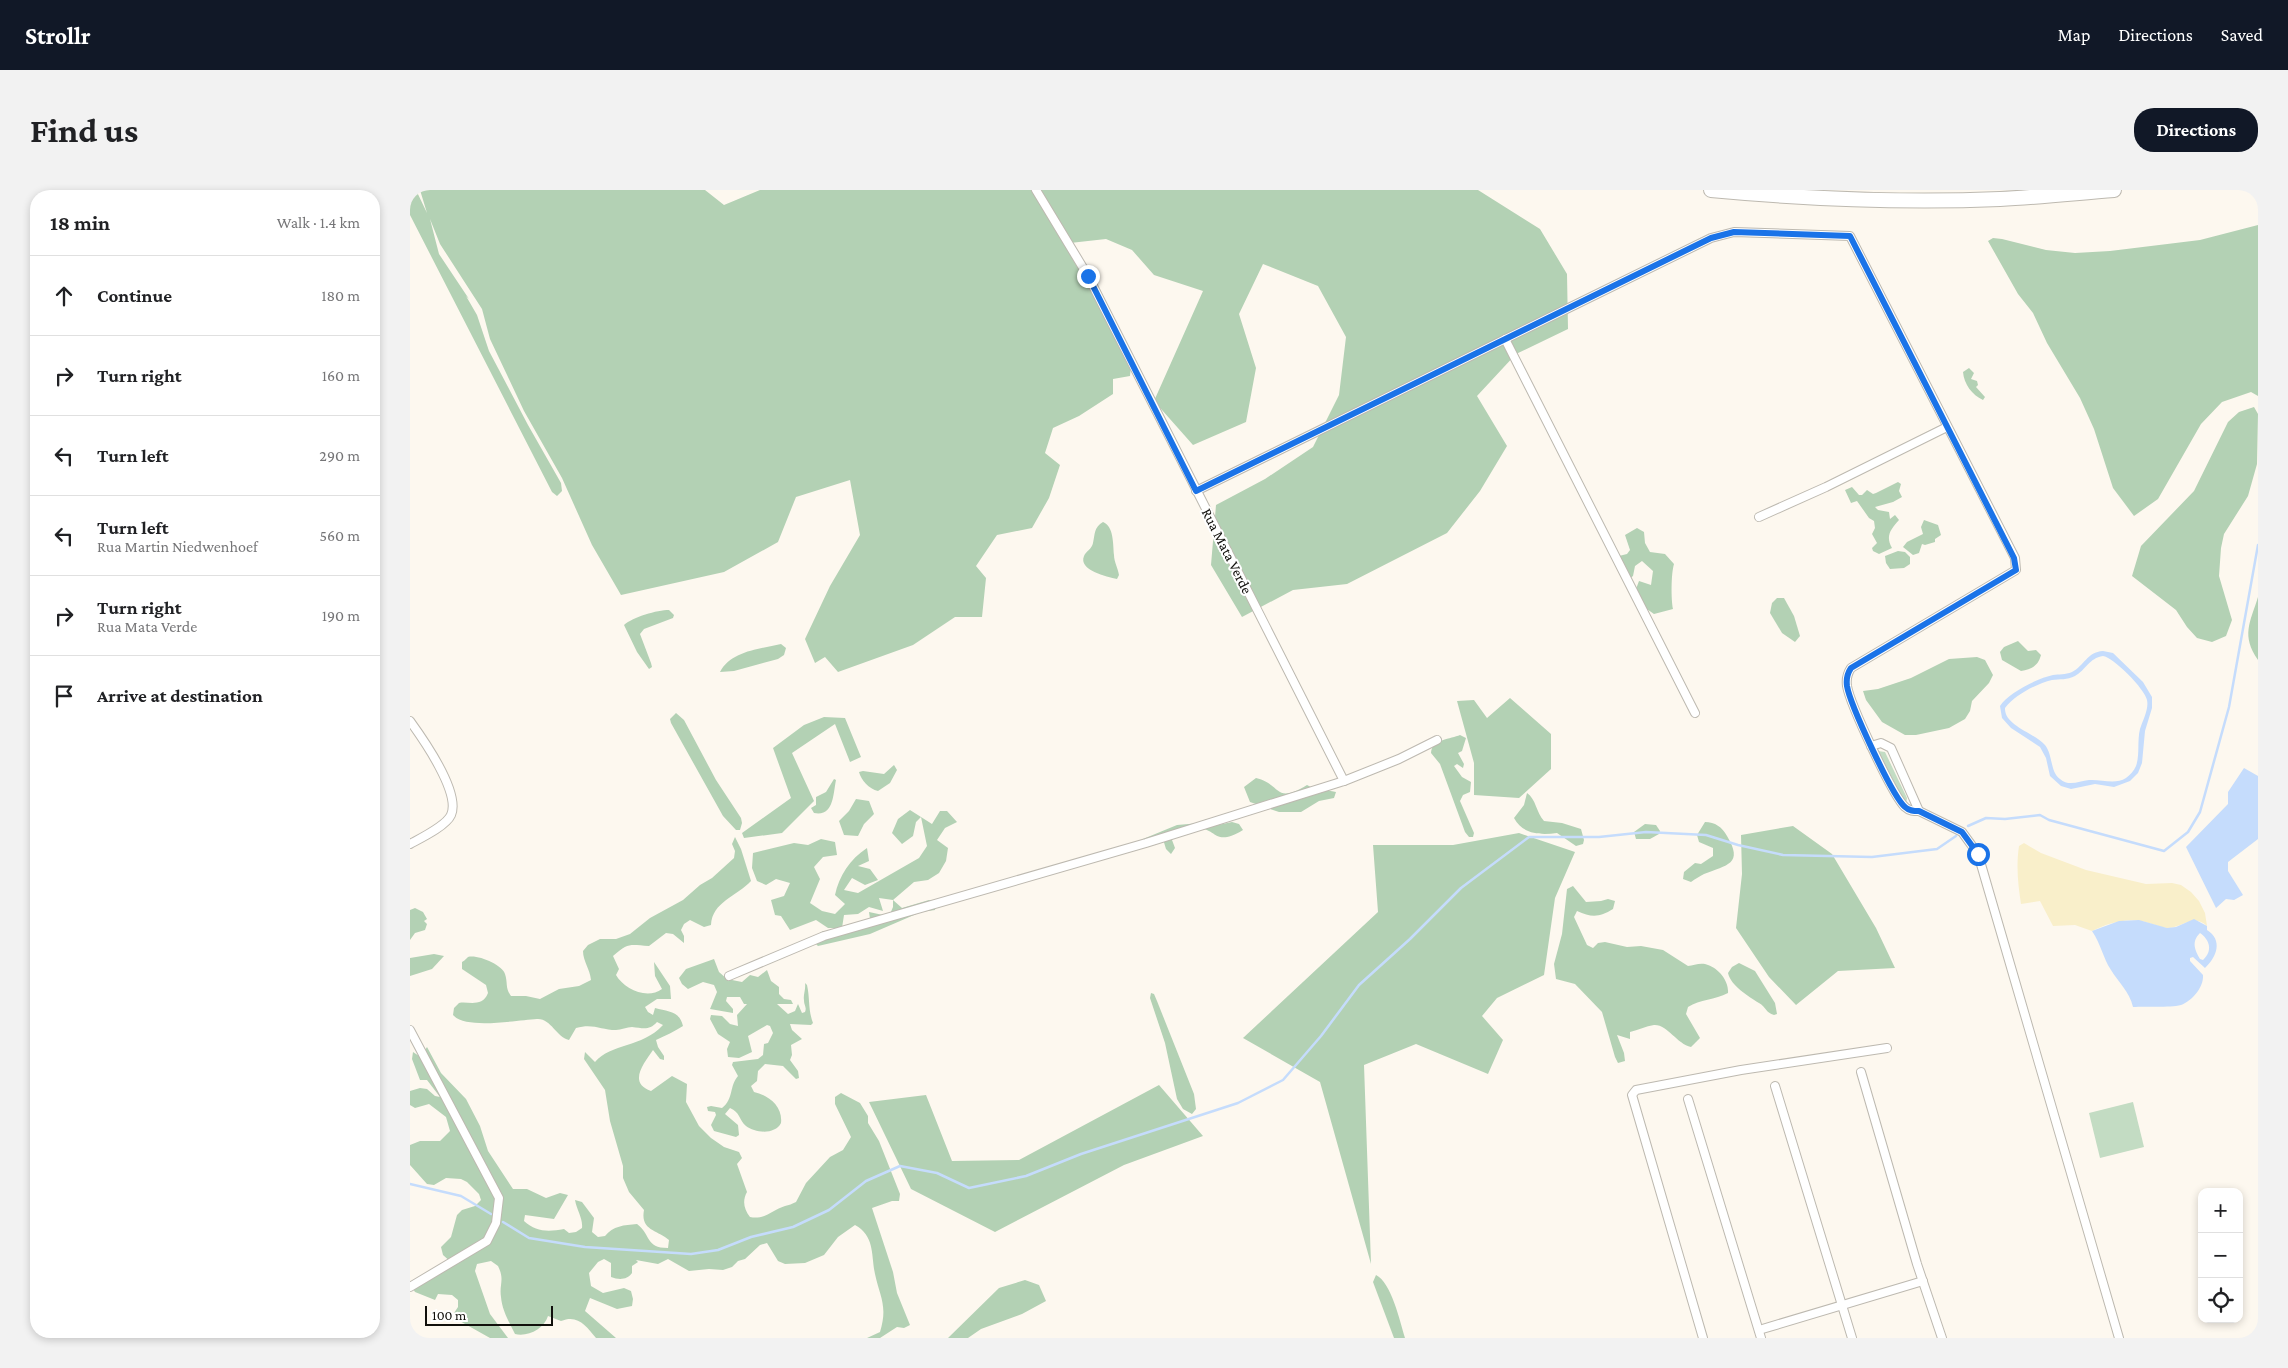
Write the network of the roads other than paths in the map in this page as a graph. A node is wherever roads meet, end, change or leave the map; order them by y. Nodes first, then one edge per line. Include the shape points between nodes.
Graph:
1 (1036, 190) edge
2 (1711, 190) edge
3 (2114, 190) edge
4 (1505, 339) junction
5 (1947, 427) junction
6 (1196, 491) junction
7 (1759, 517) dead end
8 (1695, 713) dead end
9 (410, 721) edge
10 (1437, 740) dead end
11 (1871, 746) junction
12 (1344, 781) junction
13 (1919, 811) junction
14 (410, 844) edge
15 (729, 976) dead end
16 (410, 1030) edge
17 (1887, 1048) dead end
18 (1862, 1072) dead end
19 (1775, 1086) dead end
20 (1688, 1099) dead end
21 (1923, 1282) junction
22 (410, 1286) edge
23 (1841, 1306) junction
24 (1760, 1334) edge
25 (1703, 1338) edge
26 (1852, 1338) edge
27 (1942, 1338) edge
28 (2119, 1338) edge

1 - 6 street, Rua Mata Verde via 1088,276
2 - 3 highway via 1794,197 1927,200 2000,199
4 - 5 street via 1718,236 1734,232 1850,236
4 - 6 street
4 - 8 street
5 - 7 street
5 - 11 street via 2014,558 2016,570 1851,668 1846,676 1847,687
6 - 12 street, Rua Mata Verde
9 - 14 street via 430,750 454,804 447,822
10 - 12 street
11 - 13 street via 1905,808
11 - 13 street via 1881,742 1891,748
12 - 15 street via 1146,843 824,936
13 - 28 street via 1962,832 1978,854
16 - 22 street via 498,1198 496,1223 487,1240
17 - 25 street via 1741,1070 1636,1090 1632,1095
18 - 21 street
19 - 23 street
20 - 24 street
21 - 23 street
21 - 27 street
23 - 24 street
23 - 26 street

